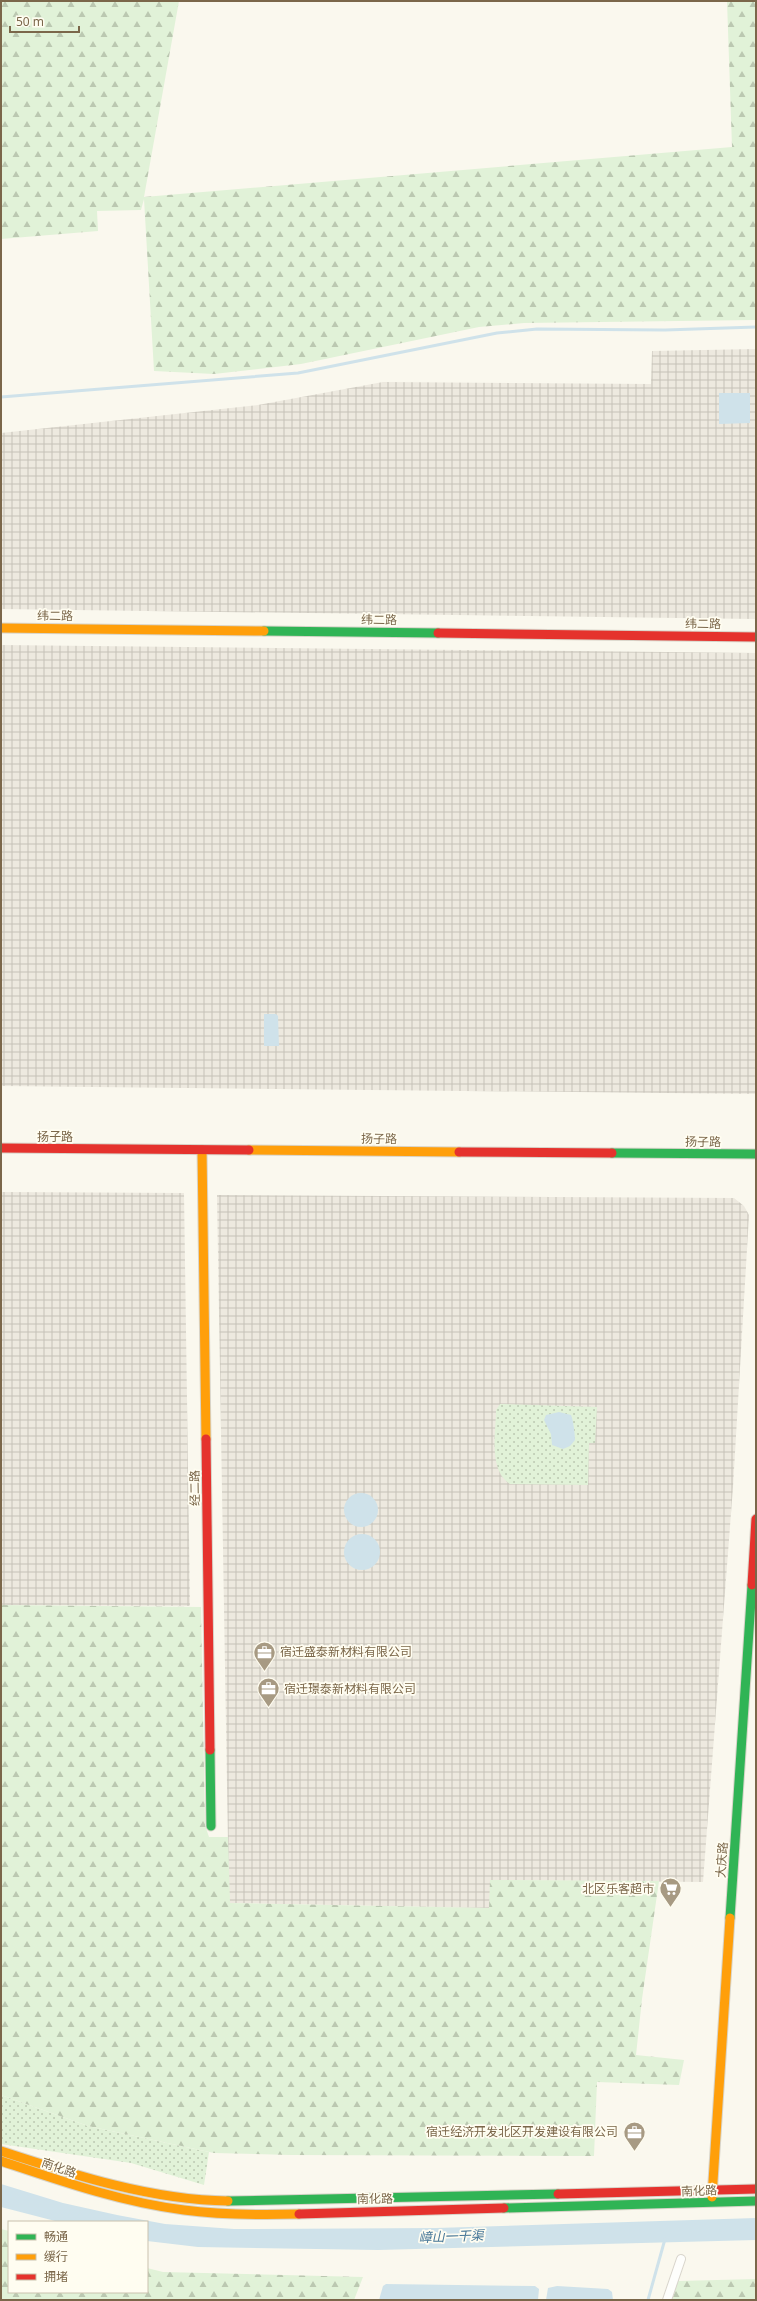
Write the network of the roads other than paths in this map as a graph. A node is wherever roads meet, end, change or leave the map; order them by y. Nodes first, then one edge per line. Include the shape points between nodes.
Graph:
1 (1, 628) edge
2 (756, 637) edge
3 (1, 1148) edge
4 (202, 1150) junction
5 (756, 1154) edge
6 (756, 1519) edge
7 (211, 1826) dead end
8 (1, 2151) edge
9 (1, 2161) edge
10 (756, 2190) edge
11 (713, 2191) junction
12 (756, 2201) edge
13 (712, 2203) junction
14 (681, 2259) dead end
15 (667, 2300) edge

1 - 2 street, 纬二路
3 - 4 street, 扬子路
4 - 5 street, 扬子路
4 - 7 street, 经二路
6 - 11 street, 大庆路
8 - 11 street, 南化路 via 117,2186 169,2196 217,2201
9 - 13 street, 南化路 via 80,2188 113,2196 170,2208 218,2212 287,2214
10 - 11 street, 南化路
11 - 13 street, 大庆路
12 - 13 street, 南化路
14 - 15 street

